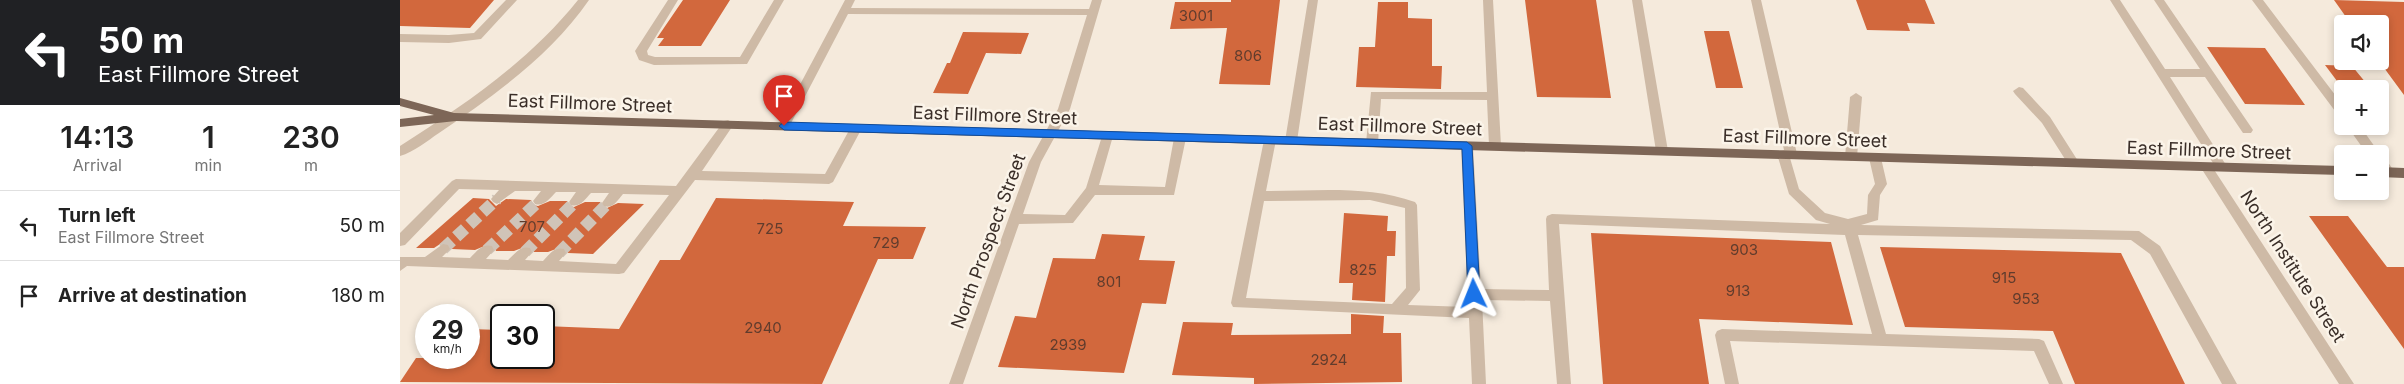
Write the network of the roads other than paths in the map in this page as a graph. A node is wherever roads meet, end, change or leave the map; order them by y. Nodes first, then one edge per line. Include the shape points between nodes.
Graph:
1 (512, 0) edge
2 (584, 0) edge
3 (673, 0) edge
4 (779, 0) edge
5 (850, 0) edge
6 (1097, 0) edge
7 (1313, 0) edge
8 (1488, 0) edge
9 (1637, 0) edge
10 (1756, 0) edge
11 (2115, 0) edge
12 (2159, 0) edge
13 (2257, 0) edge
14 (845, 11) junction
15 (1093, 12) junction
16 (400, 38) edge
17 (2161, 73) junction
18 (2209, 73) junction
19 (2019, 91) dead end
20 (1492, 96) junction
21 (1856, 97) dead end
22 (2334, 101) edge
23 (400, 102) edge
24 (456, 117) junction
25 (400, 123) edge
26 (728, 124) junction
27 (784, 126) junction
28 (856, 128) junction
29 (2247, 130) dead end
30 (1052, 134) junction
31 (1107, 136) junction
32 (1180, 138) junction
33 (1270, 140) junction
34 (1290, 141) junction
35 (1372, 143) junction
36 (1467, 146) junction
37 (1494, 146) junction
38 (1662, 151) junction
39 (400, 152) edge
40 (1787, 154) junction
41 (1852, 157) junction
42 (1875, 158) junction
43 (2074, 164) junction
44 (2208, 168) junction
45 (2222, 168) junction
46 (2334, 171) edge
47 (692, 175) junction
48 (512, 186) junction
49 (553, 187) junction
50 (588, 188) junction
51 (620, 189) junction
52 (1092, 190) junction
53 (680, 191) junction
54 (1259, 196) junction
55 (497, 199) tunnel mouth
56 (539, 200) tunnel mouth
57 (575, 202) tunnel mouth
58 (608, 203) tunnel mouth
59 (1014, 219) junction
60 (1850, 227) junction
61 (400, 241) edge
62 (443, 249) tunnel mouth
63 (487, 250) tunnel mouth
64 (525, 252) tunnel mouth
65 (559, 253) tunnel mouth
66 (401, 262) edge
67 (428, 262) junction
68 (473, 263) junction
69 (511, 265) junction
70 (546, 266) junction
71 (1474, 294) junction
72 (1556, 296) junction
73 (1395, 310) junction
74 (1475, 313) junction
75 (1881, 340) junction
76 (956, 384) edge
77 (1479, 384) edge
78 (1564, 384) edge
79 (1732, 384) edge
80 (2056, 384) edge
81 (2230, 384) edge
82 (2347, 384) edge

1 - 16 street via 476,36
2 - 24 street via 566,23 502,84
3 - 4 street via 641,51 643,57 654,61 743,61
5 - 14 street
6 - 15 street, North Prospect Street
7 - 34 street
8 - 20 street
9 - 38 street
10 - 40 street
11 - 17 street
12 - 18 street
13 - 22 street
14 - 15 street
14 - 27 street
15 - 30 street, North Prospect Street via 1064,109
17 - 18 street
17 - 45 street
18 - 29 street
19 - 43 street via 2046,120
20 - 35 street via 1375,95
20 - 37 street
21 - 41 street
23 - 24 main road, East Fillmore Street
24 - 25 main road, East Fillmore Street
24 - 26 main road, East Fillmore Street
24 - 39 street
26 - 27 main road, East Fillmore Street
26 - 47 street
27 - 28 main road, East Fillmore Street
28 - 30 main road, East Fillmore Street
28 - 47 street via 829,178
30 - 31 main road, East Fillmore Street
30 - 59 street, North Prospect Street via 1035,162
31 - 32 main road, East Fillmore Street
31 - 52 street
32 - 33 main road, East Fillmore Street
32 - 52 street via 1170,192
33 - 34 main road, East Fillmore Street
33 - 54 street
34 - 35 main road, East Fillmore Street
35 - 36 main road, East Fillmore Street
36 - 37 main road, East Fillmore Street
36 - 71 street
37 - 38 main road, East Fillmore Street
38 - 40 main road, East Fillmore Street
40 - 41 main road, East Fillmore Street
40 - 60 street via 1793,191 1821,217
41 - 42 main road, East Fillmore Street
42 - 43 main road, East Fillmore Street
42 - 60 street via 1881,184 1874,195 1873,217
43 - 44 main road, East Fillmore Street
44 - 45 main road, East Fillmore Street
44 - 82 street, North Institute Street
45 - 46 main road, East Fillmore Street
47 - 53 street
48 - 49 street
48 - 55 street
48 - 61 street via 456,184
49 - 50 street
49 - 56 street
50 - 51 street
50 - 57 street
51 - 53 street
51 - 58 street
52 - 59 street via 1068,220
53 - 70 street via 619,269
54 - 73 street via 1370,195 1411,205 1412,290
54 - 73 street via 1238,303
59 - 76 street, North Prospect Street
60 - 72 street via 1552,219
60 - 75 street
60 - 81 street via 2134,235 2155,250
62 - 67 street
63 - 68 street
64 - 69 street
65 - 70 street
66 - 67 street
67 - 68 street
68 - 69 street
69 - 70 street
71 - 72 street
71 - 74 street
72 - 78 street
73 - 74 street
74 - 77 street
75 - 79 street via 1722,335
75 - 80 street via 2039,345

